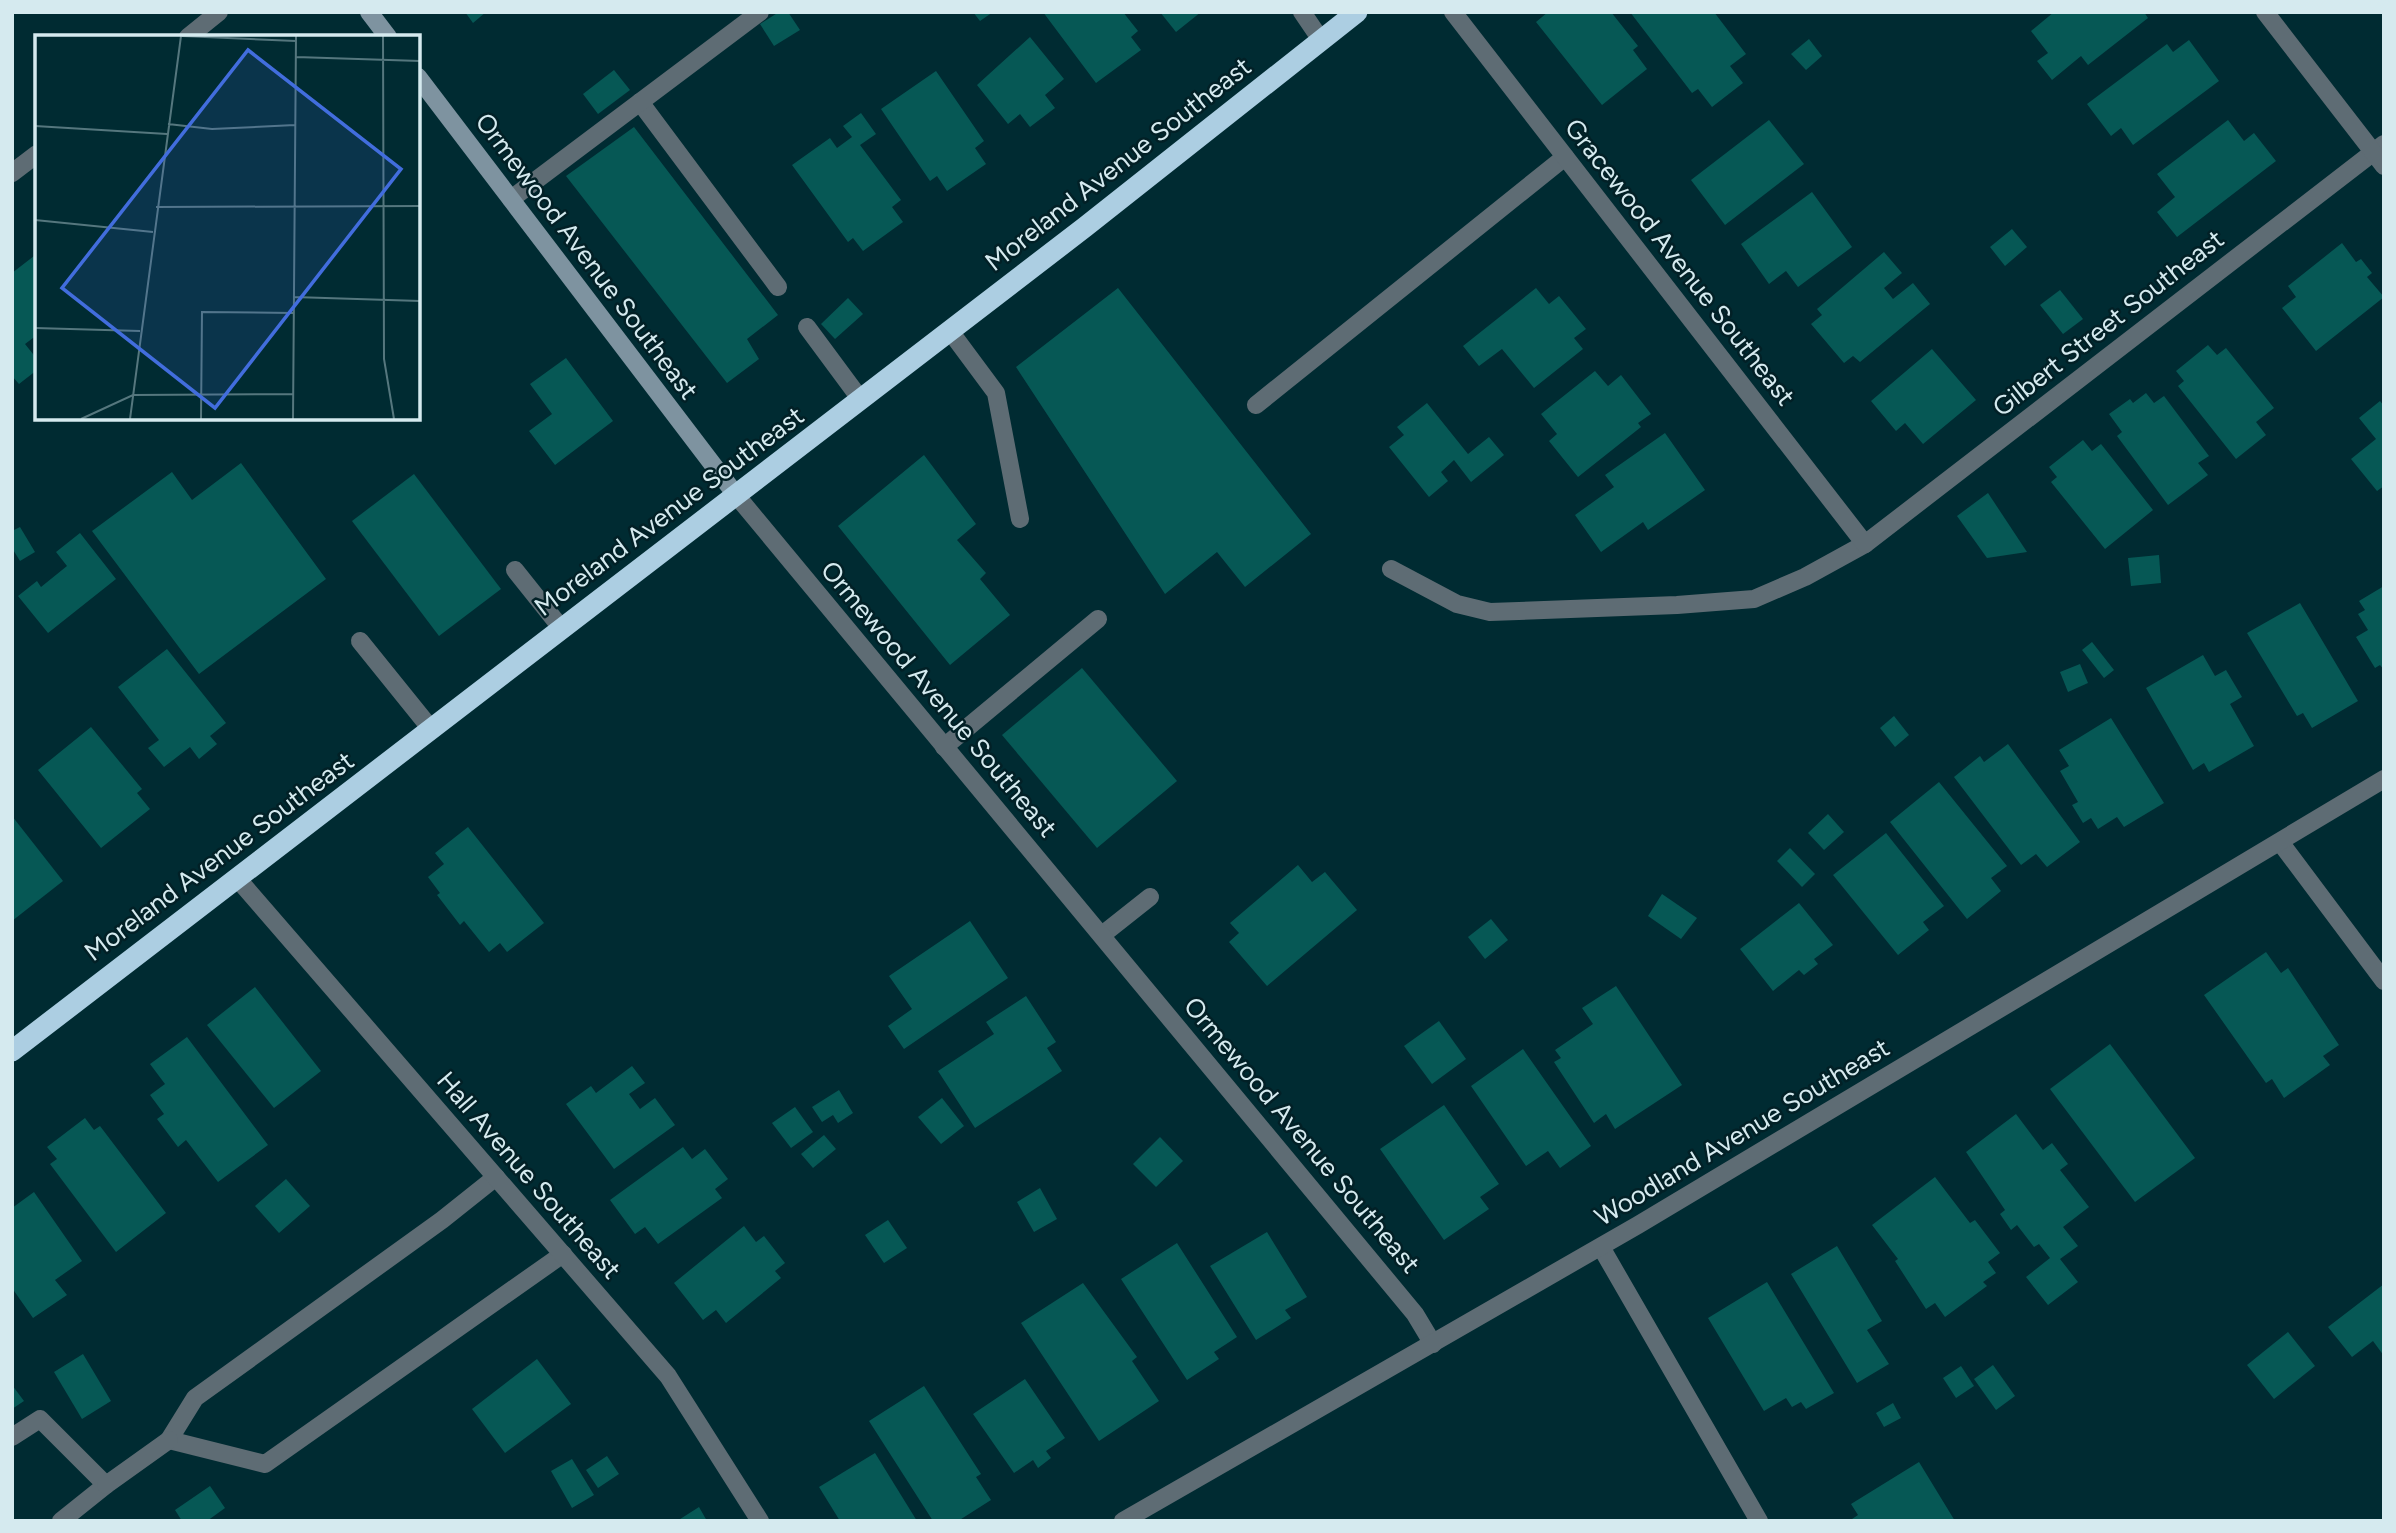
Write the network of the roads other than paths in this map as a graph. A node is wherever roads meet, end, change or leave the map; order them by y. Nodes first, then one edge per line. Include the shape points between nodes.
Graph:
1 (219, 12) edge
2 (369, 12) edge
3 (760, 12) edge
4 (1302, 12) edge
5 (1357, 12) edge
6 (1453, 12) edge
7 (2265, 12) edge
8 (190, 35) edge
9 (386, 35) edge
10 (1321, 40) junction
11 (420, 80) edge
12 (640, 102) junction
13 (2380, 154) edge
14 (35, 156) edge
15 (1565, 158) junction
16 (12, 173) edge
17 (511, 199) junction
18 (778, 287) dead end
19 (807, 327) dead end
20 (950, 331) junction
21 (860, 400) junction
22 (1256, 405) dead end
23 (736, 495) junction
24 (1020, 519) dead end
25 (1864, 544) junction
26 (1391, 569) dead end
27 (515, 570) dead end
28 (1098, 619) dead end
29 (562, 629) junction
30 (360, 641) dead end
31 (431, 729) junction
32 (944, 747) junction
33 (2384, 779) edge
34 (2280, 842) junction
35 (237, 878) junction
36 (1150, 897) dead end
37 (1102, 934) junction
38 (2384, 981) edge
39 (12, 1051) edge
40 (496, 1177) junction
41 (1601, 1247) junction
42 (563, 1254) junction
43 (1433, 1343) junction
44 (12, 1437) edge
45 (169, 1440) junction
46 (106, 1485) junction
47 (61, 1521) edge
48 (760, 1521) edge
49 (1122, 1521) edge
50 (1759, 1521) edge

1 - 8 street
2 - 9 street
3 - 12 street
4 - 10 street
5 - 10 highway, Moreland Avenue Southeast
6 - 15 street, Gracewood Avenue Southeast
7 - 13 street
10 - 20 highway, Moreland Avenue Southeast
11 - 17 street, Ormewood Avenue Southeast
12 - 17 street
12 - 18 street
13 - 25 street, Gilbert Street Southeast
14 - 16 street
15 - 22 street
15 - 25 street, Gracewood Avenue Southeast
17 - 23 street, Ormewood Avenue Southeast
19 - 21 street
20 - 21 highway, Moreland Avenue Southeast
20 - 24 street via 996,393
21 - 23 highway, Moreland Avenue Southeast
23 - 29 highway, Moreland Avenue Southeast
23 - 32 street, Ormewood Avenue Southeast
25 - 26 street, Gilbert Street Southeast via 1754,599 1677,605 1490,612 1457,604
27 - 29 street
28 - 32 street
29 - 31 highway, Moreland Avenue Southeast
30 - 31 street
31 - 35 highway, Moreland Avenue Southeast
32 - 37 street, Ormewood Avenue Southeast
33 - 34 street, Woodland Avenue Southeast
34 - 38 street
34 - 41 street, Woodland Avenue Southeast
35 - 39 highway, Moreland Avenue Southeast
35 - 40 street, Hall Avenue Southeast
36 - 37 street
37 - 43 street, Ormewood Avenue Southeast via 1415,1314
40 - 42 street, Hall Avenue Southeast
40 - 45 street via 195,1398
41 - 43 street, Woodland Avenue Southeast
41 - 50 street
42 - 45 street via 265,1464
42 - 48 street, Hall Avenue Southeast via 668,1376
43 - 49 street, Woodland Avenue Southeast
44 - 46 street via 40,1419
45 - 46 street
46 - 47 street

